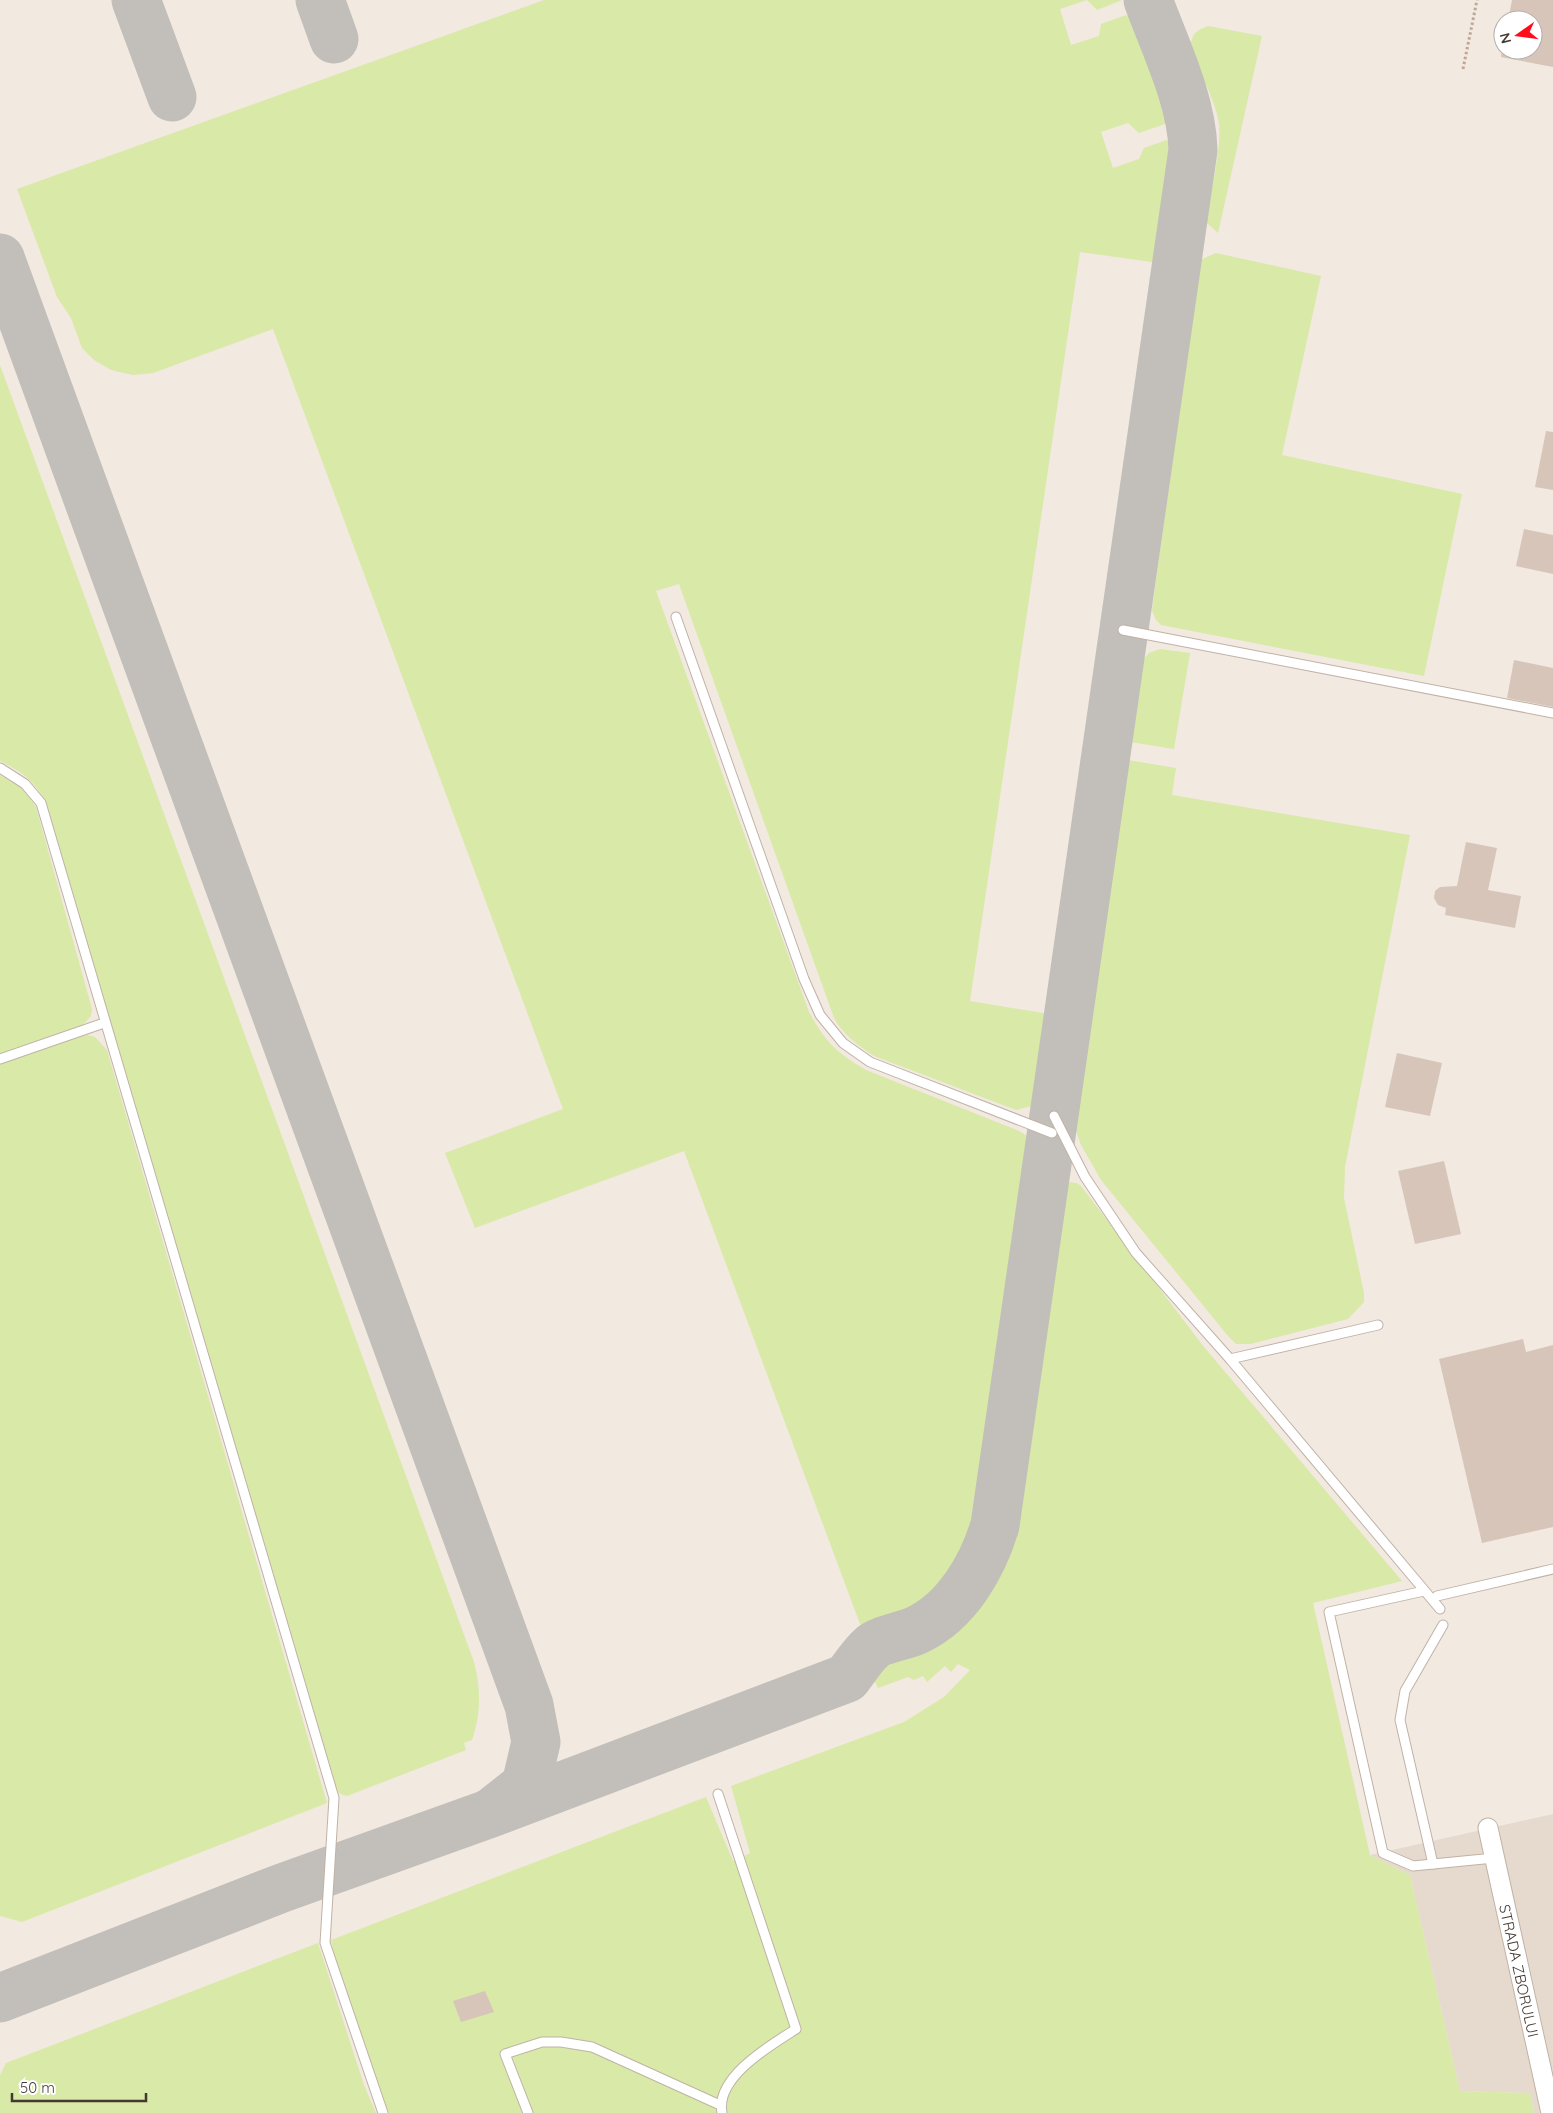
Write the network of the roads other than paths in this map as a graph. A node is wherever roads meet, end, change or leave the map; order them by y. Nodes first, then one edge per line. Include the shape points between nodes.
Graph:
1 (676, 617) dead end
2 (1123, 630) dead end
3 (1553, 713) edge
4 (0, 768) edge
5 (104, 1023) junction
6 (0, 1059) edge
7 (1054, 1116) dead end
8 (1052, 1133) dead end
9 (1378, 1325) dead end
10 (1230, 1359) junction
11 (1553, 1569) edge
12 (1424, 1591) junction
13 (1437, 1596) dead end
14 (1440, 1609) dead end
15 (1443, 1626) dead end
16 (718, 1794) dead end
17 (1488, 1828) dead end
18 (1494, 1858) junction
19 (1433, 1864) junction
20 (721, 2109) edge
21 (383, 2113) edge
22 (528, 2113) edge
23 (1551, 2113) edge

1 - 8 lane via 804,979 820,1015 843,1043 870,1062
2 - 3 lane
4 - 5 lane via 25,784 41,803
5 - 6 lane
5 - 21 lane via 334,1798 324,1943
7 - 10 lane via 1085,1177 1136,1253
9 - 10 lane
10 - 12 lane
11 - 13 lane
12 - 14 lane
12 - 19 lane via 1329,1612 1382,1853 1414,1866
15 - 19 lane via 1404,1691 1400,1720
16 - 20 lane via 796,2030 751,2058 737,2074
17 - 18 street, STRADA ZBORULUI
18 - 19 lane
18 - 23 street, STRADA ZBORULUI
20 - 22 lane via 592,2047 542,2042 505,2054

